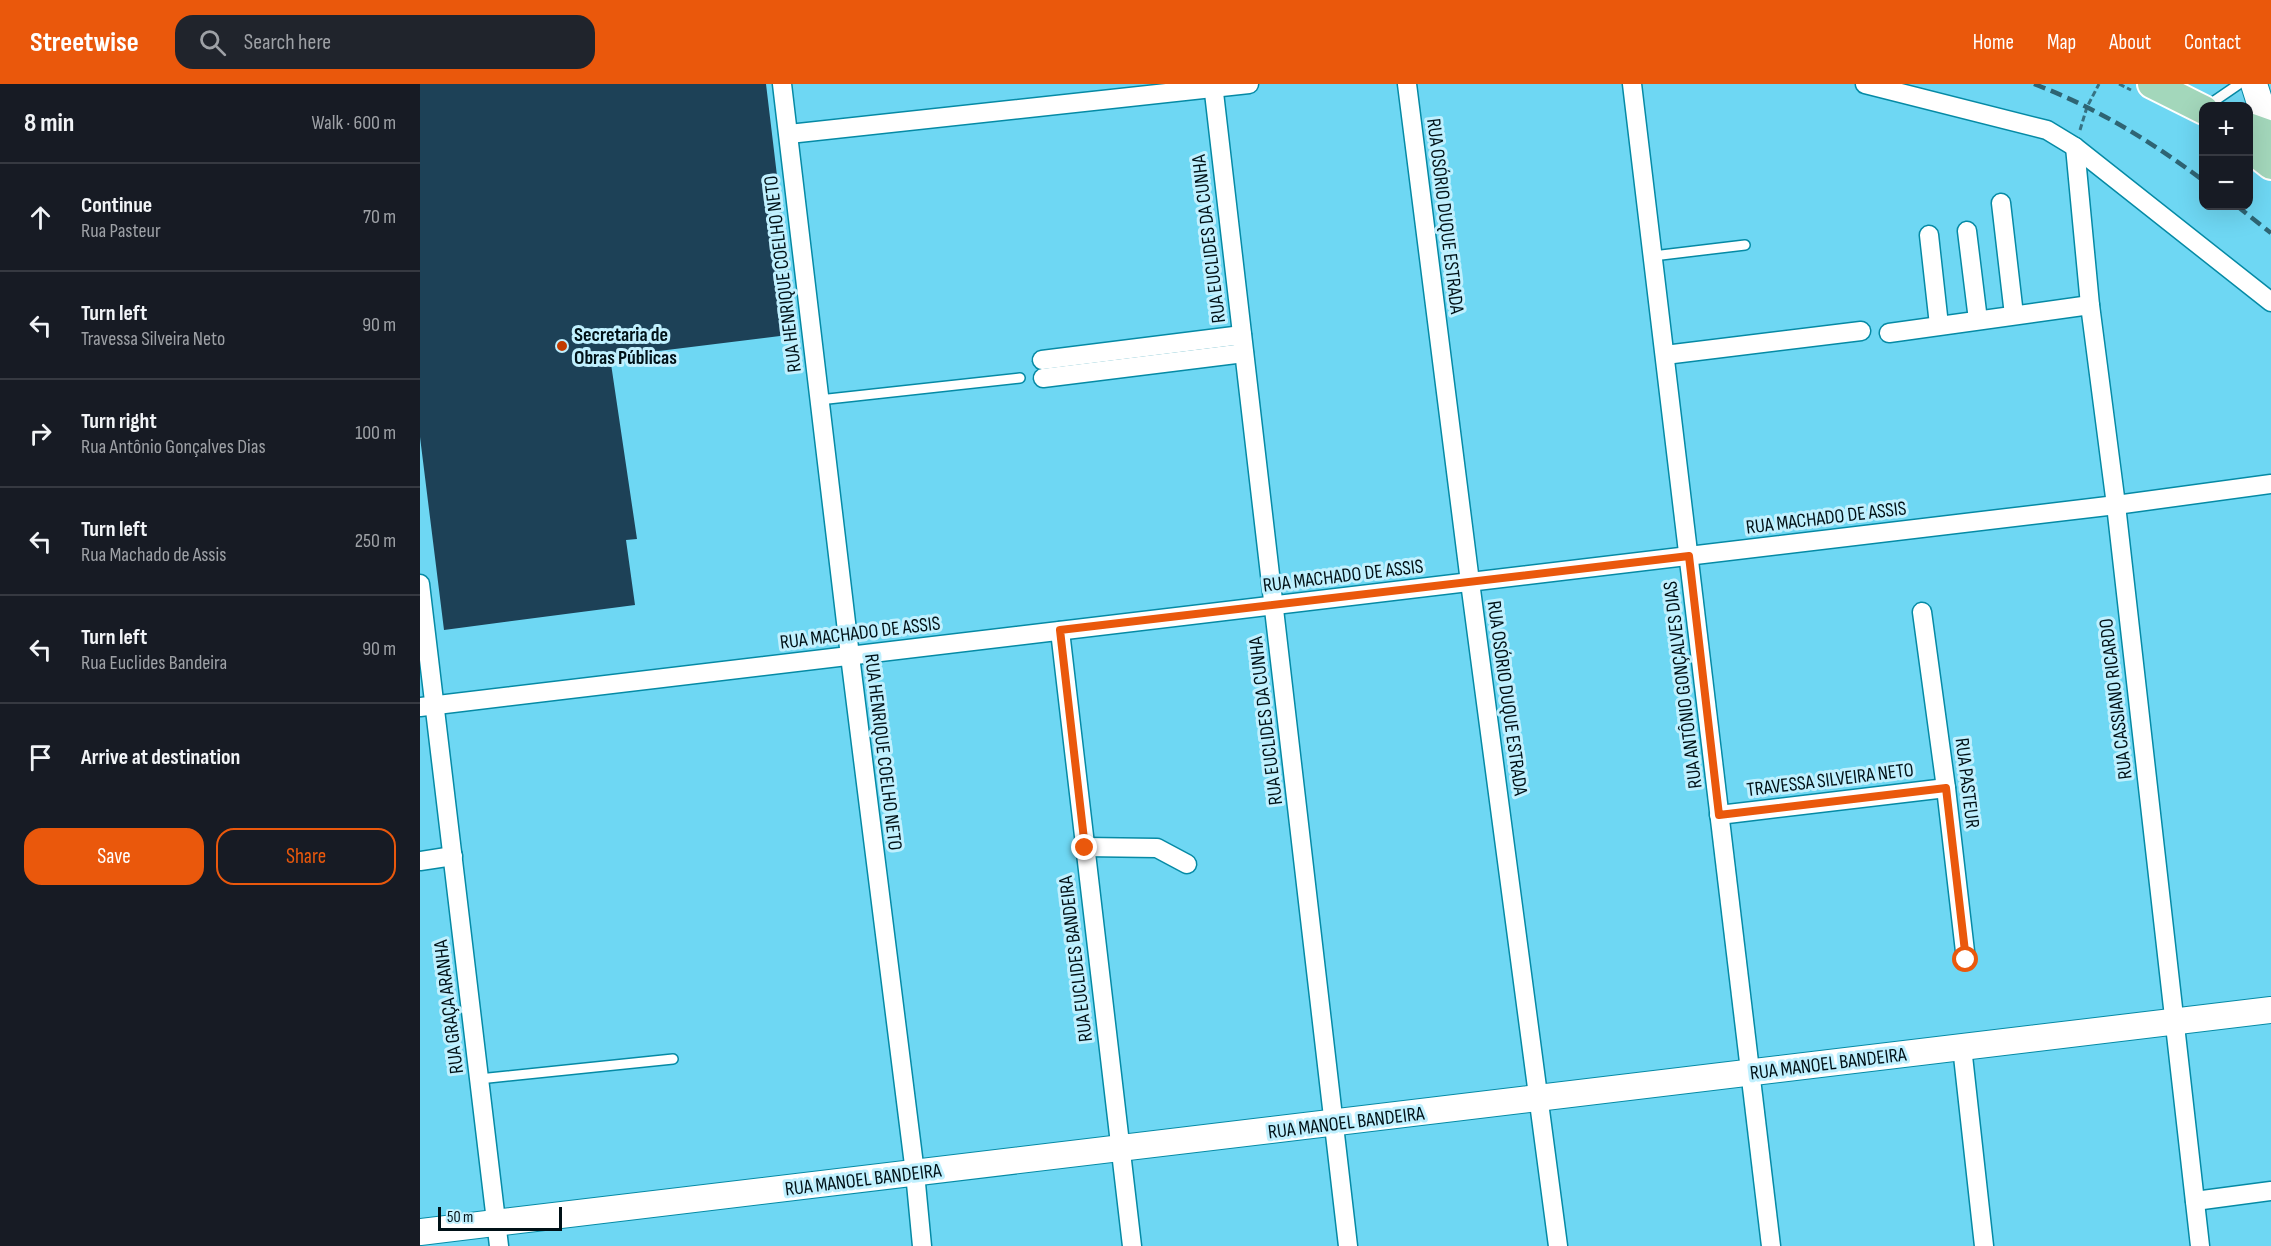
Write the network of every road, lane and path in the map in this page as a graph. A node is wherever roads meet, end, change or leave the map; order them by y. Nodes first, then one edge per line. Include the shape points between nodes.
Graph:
1 (782, 84) edge
2 (1249, 84) edge
3 (1407, 84) edge
4 (1632, 84) edge
5 (1865, 84) edge
6 (2098, 84) edge
7 (2152, 84) edge
8 (2239, 84) edge
9 (2254, 84) edge
10 (1213, 86) edge
11 (2214, 102) edge
12 (2199, 107) edge
13 (789, 134) junction
14 (2263, 136) edge
15 (2075, 147) junction
16 (2271, 165) edge
17 (2001, 203) dead end
18 (1967, 231) dead end
19 (1929, 235) dead end
20 (1745, 245) dead end
21 (1653, 256) junction
22 (2271, 302) edge
23 (2090, 305) junction
24 (2014, 315) junction
25 (1978, 320) junction
26 (1939, 325) junction
27 (1861, 331) dead end
28 (1889, 333) dead end
29 (1243, 344) junction
30 (1665, 355) junction
31 (1042, 360) dead end
32 (1020, 378) dead end
33 (1043, 378) dead end
34 (819, 400) junction
35 (2271, 484) edge
36 (2116, 505) junction
37 (1689, 556) junction
38 (1470, 582) junction
39 (420, 584) edge
40 (1274, 606) junction
41 (1922, 612) dead end
42 (1060, 630) junction
43 (849, 656) junction
44 (427, 706) edge
45 (1946, 788) junction
46 (1719, 815) junction
47 (1085, 848) junction
48 (453, 856) junction
49 (420, 861) edge
50 (1187, 864) dead end
51 (1966, 960) dead end
52 (2271, 1010) edge
53 (2175, 1022) junction
54 (1962, 1047) junction
55 (673, 1059) dead end
56 (1750, 1072) junction
57 (479, 1079) junction
58 (1539, 1097) junction
59 (1334, 1124) junction
60 (1120, 1149) junction
61 (915, 1173) junction
62 (2271, 1191) edge
63 (2195, 1201) junction
64 (420, 1232) edge
65 (498, 1234) edge
66 (922, 1246) edge
67 (1132, 1246) edge
68 (1348, 1246) edge
69 (1558, 1246) edge
70 (1771, 1246) edge
71 (1984, 1246) edge
72 (2200, 1246) edge

1 - 13 street, RUA HENRIQUE COELHO NETO
2 - 10 street
3 - 38 street, RUA OSÓRIO DUQUE ESTRADA
4 - 21 street, RUA ANTÔNIO GONÇALVES DIAS
5 - 15 street via 2047,130
6 - 15 path
7 - 12 main road
8 - 11 lane
9 - 14 street
10 - 13 street
10 - 29 street, RUA EUCLIDES DA CUNHA
13 - 34 street, RUA HENRIQUE COELHO NETO
14 - 16 main road
15 - 22 street
15 - 23 street, RUA CASSIANO RICARDO
17 - 24 street
18 - 25 street
19 - 26 street
20 - 21 lane
21 - 30 street, RUA ANTÔNIO GONÇALVES DIAS
23 - 24 street
23 - 36 street, RUA CASSIANO RICARDO
24 - 25 street
25 - 26 street
26 - 28 street
27 - 30 street
29 - 31 street
29 - 33 street
29 - 40 street, RUA EUCLIDES DA CUNHA
30 - 37 street, RUA ANTÔNIO GONÇALVES DIAS
32 - 34 lane
34 - 43 street, RUA HENRIQUE COELHO NETO
35 - 36 street, RUA MACHADO DE ASSIS
36 - 37 street, RUA MACHADO DE ASSIS
36 - 53 street, RUA CASSIANO RICARDO
37 - 38 street, RUA MACHADO DE ASSIS
37 - 46 street, RUA ANTÔNIO GONÇALVES DIAS
38 - 40 street, RUA MACHADO DE ASSIS
38 - 58 street, RUA OSÓRIO DUQUE ESTRADA
39 - 44 street, RUA GRAÇA ARANHA
40 - 42 street, RUA MACHADO DE ASSIS
40 - 59 street, RUA EUCLIDES DA CUNHA
41 - 45 street, RUA PASTEUR
42 - 43 street, RUA MACHADO DE ASSIS
42 - 47 street, RUA EUCLIDES BANDEIRA
43 - 44 street, RUA MACHADO DE ASSIS
43 - 61 street, RUA HENRIQUE COELHO NETO
44 - 48 street, RUA GRAÇA ARANHA
45 - 46 street, TRAVESSA SILVEIRA NETO
45 - 51 street, RUA PASTEUR
46 - 56 street, RUA ANTÔNIO GONÇALVES DIAS
47 - 50 street via 1157,848
47 - 60 street, RUA EUCLIDES BANDEIRA
48 - 49 street
48 - 57 street, RUA GRAÇA ARANHA
52 - 53 street, RUA MANOEL BANDEIRA
53 - 54 street, RUA MANOEL BANDEIRA
53 - 63 street, RUA CASSIANO RICARDO
54 - 56 street, RUA MANOEL BANDEIRA
54 - 71 street
55 - 57 lane
56 - 58 street, RUA MANOEL BANDEIRA
56 - 70 street, RUA ANTÔNIO GONÇALVES DIAS
57 - 65 street, RUA GRAÇA ARANHA
58 - 59 street, RUA MANOEL BANDEIRA
58 - 69 street, RUA OSÓRIO DUQUE ESTRADA
59 - 60 street, RUA MANOEL BANDEIRA
59 - 68 street, RUA EUCLIDES DA CUNHA
60 - 61 street, RUA MANOEL BANDEIRA
60 - 67 street, RUA EUCLIDES BANDEIRA
61 - 65 street, RUA MANOEL BANDEIRA
61 - 66 street, RUA HENRIQUE COELHO NETO
62 - 63 street
63 - 72 street, RUA CASSIANO RICARDO
64 - 65 street, RUA MANOEL BANDEIRA

